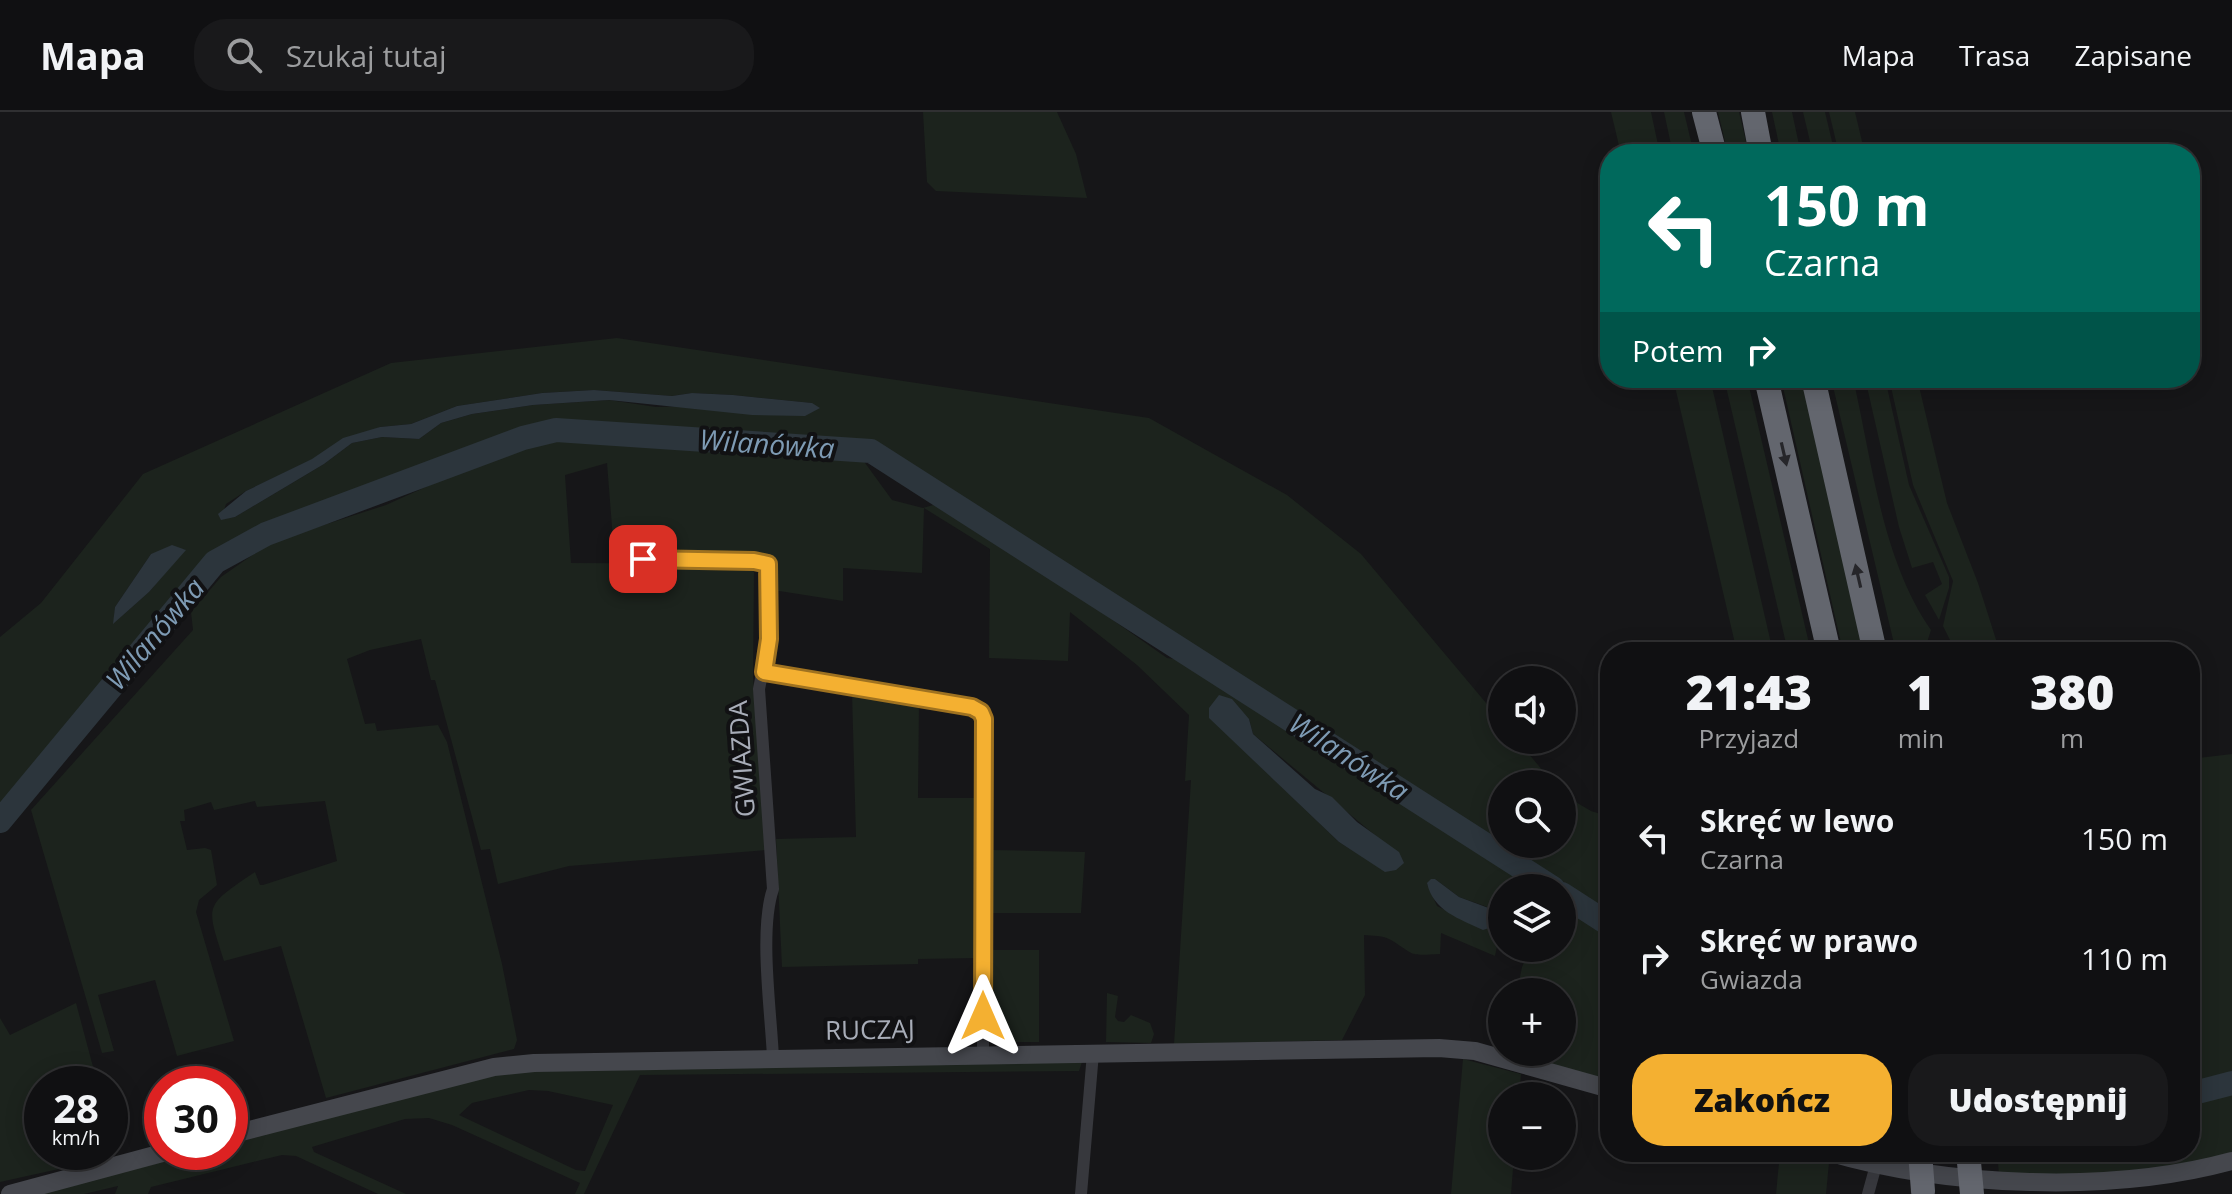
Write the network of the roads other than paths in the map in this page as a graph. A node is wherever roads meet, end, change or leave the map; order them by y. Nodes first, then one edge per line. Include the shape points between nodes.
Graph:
1 (1704, 112) edge
2 (1753, 112) edge
3 (1712, 144) edge
4 (1759, 144) edge
5 (1768, 388) edge
6 (1815, 388) edge
7 (615, 558) dead end
8 (1827, 642) edge
9 (1873, 642) edge
10 (764, 672) junction
11 (1093, 1053) junction
12 (983, 1055) junction
13 (773, 1058) junction
14 (1600, 1086) edge
15 (248, 1130) edge
16 (144, 1158) edge
17 (2232, 1161) edge
18 (1865, 1162) edge
19 (1921, 1162) edge
20 (1969, 1162) edge
21 (1876, 1165) junction
22 (2083, 1188) edge
23 (1923, 1193) edge
24 (10, 1194) edge
25 (1081, 1194) edge
26 (1868, 1194) edge
27 (1972, 1194) edge

1 - 3 highway
2 - 4 highway
5 -> 8 highway
9 -> 6 highway
7 - 10 street, GWIAZDA via 768,564
10 - 12 street via 981,712
10 - 13 street, GWIAZDA via 759,689 773,889 768,929
11 - 12 street, RUCZAJ
11 - 14 street, RUCZAJ via 1457,1049
11 - 25 street
12 - 13 street, RUCZAJ
13 - 15 street, RUCZAJ via 503,1066
16 - 24 street
17 - 22 street via 2174,1176
18 - 21 street
19 - 23 highway, bridge
20 - 27 highway, bridge
21 - 22 street via 1922,1175
21 - 26 street

